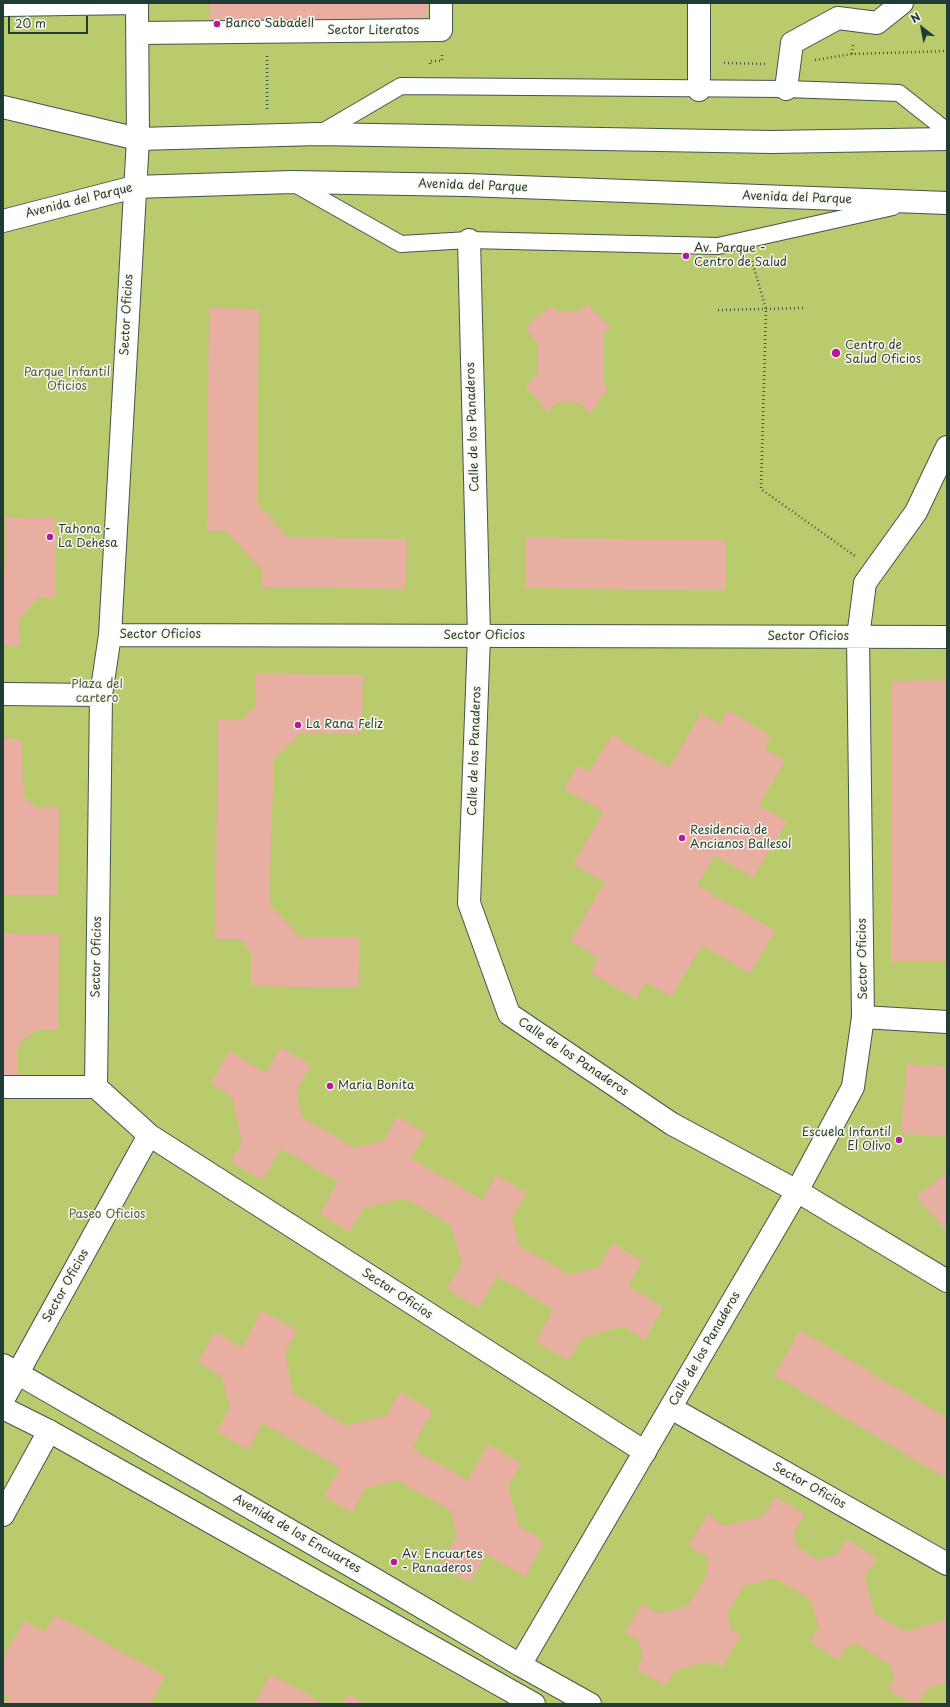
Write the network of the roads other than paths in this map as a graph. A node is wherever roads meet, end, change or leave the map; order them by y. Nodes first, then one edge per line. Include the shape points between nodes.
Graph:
1 (137, 3) edge
2 (441, 3) edge
3 (699, 3) edge
4 (902, 3) edge
5 (3, 5) edge
6 (137, 33) junction
7 (786, 89) junction
8 (699, 90) junction
9 (3, 107) edge
10 (947, 131) edge
11 (318, 134) junction
12 (138, 139) junction
13 (947, 139) edge
14 (292, 182) junction
15 (134, 187) junction
16 (914, 202) junction
17 (947, 203) edge
18 (3, 220) edge
19 (469, 240) junction
20 (947, 447) edge
21 (110, 635) junction
22 (479, 636) junction
23 (858, 637) junction
24 (947, 637) edge
25 (3, 694) edge
26 (101, 695) junction
27 (863, 1017) junction
28 (947, 1022) edge
29 (3, 1087) edge
30 (96, 1087) junction
31 (149, 1135) junction
32 (797, 1191) junction
33 (947, 1281) edge
34 (10, 1369) edge
35 (3, 1400) edge
36 (3, 1408) edge
37 (671, 1408) junction
38 (49, 1431) junction
39 (645, 1452) junction
40 (3, 1515) edge
41 (947, 1564) edge
42 (520, 1665) junction
43 (534, 1704) edge
44 (590, 1704) edge

1 - 5 street
1 - 6 street
2 - 6 street, Sector Literatos via 441,30
3 - 8 street
4 - 7 street via 877,23 838,18 792,43
6 - 12 street
7 - 8 lane
7 - 10 lane via 899,93
8 - 11 lane via 401,86
9 - 12 street
11 - 12 street
11 - 13 street via 772,142
12 - 15 street, Sector Oficios
14 - 15 street, Avenida del Parque
14 - 16 street, Avenida del Parque via 466,185
14 - 19 lane via 401,244
15 - 18 street, Avenida del Parque
15 - 21 street, Sector Oficios
16 - 17 street, Avenida del Parque
16 - 19 lane via 718,246
19 - 22 street, Calle de los Panaderos
20 - 23 street, Sector Oficios via 916,512 865,583
21 - 22 street, Sector Oficios
21 - 26 street, Sector Oficios
22 - 23 street, Sector Oficios
22 - 32 street, Calle de los Panaderos via 469,903 509,1014 672,1124
23 - 24 street, Sector Oficios
23 - 27 street, Sector Oficios
25 - 26 street
26 - 30 street, Sector Oficios
27 - 28 street, Sector Oficios
27 - 32 street, Sector Oficios via 853,1087
29 - 30 street
30 - 31 street, Sector Oficios
31 - 34 street, Sector Oficios
31 - 39 street, Sector Oficios
32 - 33 street
32 - 37 street, Calle de los Panaderos
34 - 35 street, Sector Oficios
34 - 42 street, Avenida de los Encuartes
36 - 38 street
37 - 39 street, Calle de los Panaderos
37 - 41 street, Sector Oficios
38 - 40 street
38 - 43 street
39 - 42 street, Calle de los Panaderos
42 - 44 street, Avenida de los Encuartes

